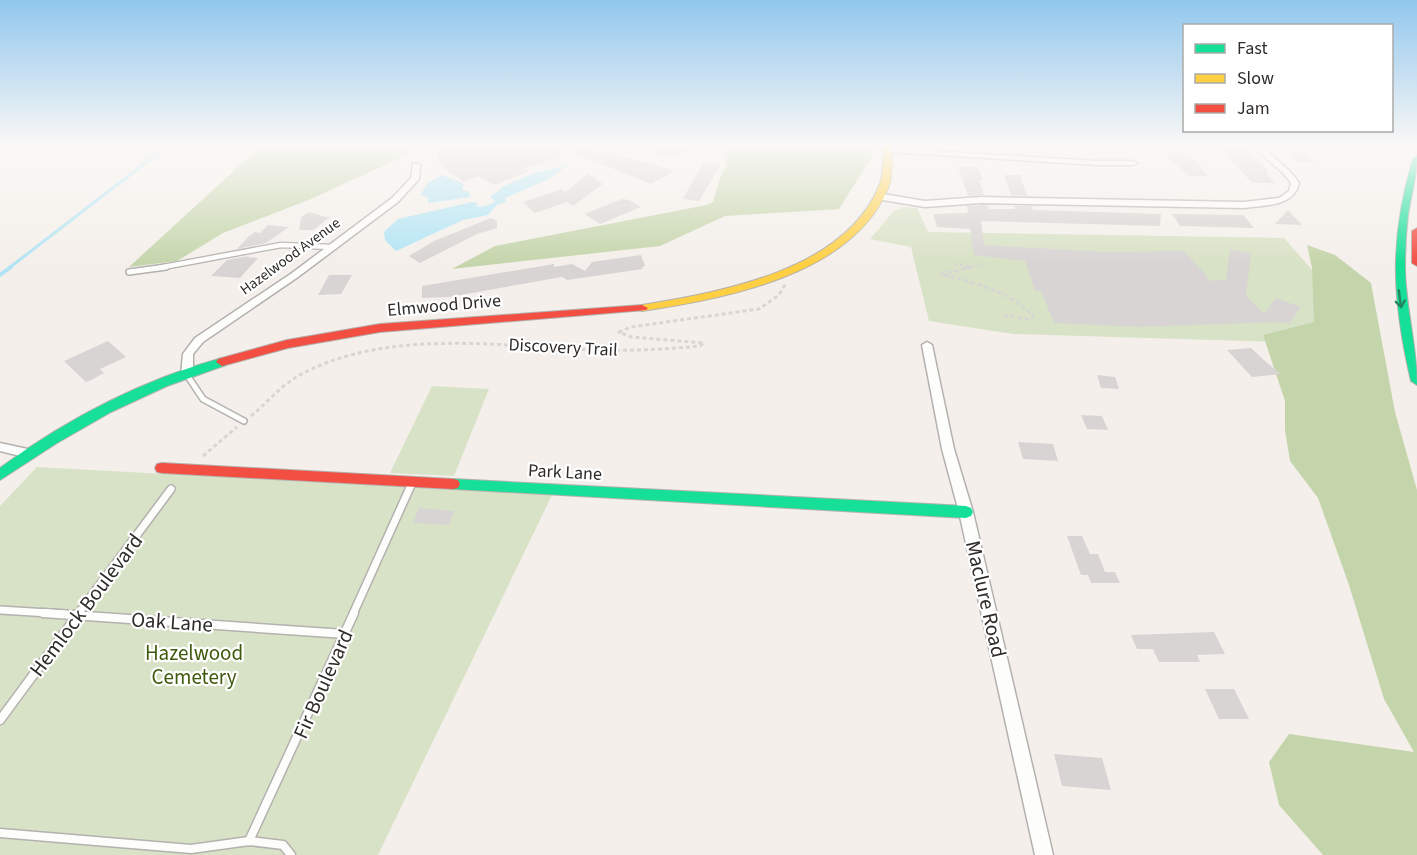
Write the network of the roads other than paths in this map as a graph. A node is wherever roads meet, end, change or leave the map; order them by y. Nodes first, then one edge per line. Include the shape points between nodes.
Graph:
1 (412, 184) edge
2 (886, 184) edge
3 (1295, 184) edge
4 (1408, 184) edge
5 (883, 197) junction
6 (1389, 218) dead end
7 (1417, 231) edge
8 (332, 247) junction
9 (1417, 263) edge
10 (129, 272) dead end
11 (1396, 275) junction
12 (927, 345) dead end
13 (187, 375) junction
14 (1417, 381) edge
15 (244, 421) road end
16 (0, 447) edge
17 (28, 453) junction
18 (162, 468) dead end
19 (0, 475) edge
20 (411, 483) junction
21 (171, 489) dead end
22 (966, 512) junction
23 (0, 610) edge
24 (78, 615) junction
25 (345, 634) junction
26 (0, 720) edge
27 (0, 833) edge
28 (249, 841) junction
29 (291, 855) edge
30 (1044, 855) edge

1 - 8 street, Hazelwood Avenue
2 - 5 main road
3 - 5 street via 1293,192 1281,200 1244,205 981,200 937,204
4 - 11 main road via 1399,222
5 - 13 main road, Elmwood Drive via 845,240 801,265 743,288 667,304 415,324 333,335 283,345
6 - 11 main road
7 - 9 main road
8 - 10 lane via 288,244 234,251 166,269
8 - 13 street, Hazelwood Avenue via 199,340 188,354
11 -> 14 main road
12 - 22 street, Maclure Road via 948,449
13 - 15 lane via 203,399
13 - 17 main road, Elmwood Drive via 107,407
16 - 17 street
17 - 19 main road
18 - 20 main road, Park Lane
20 - 22 main road, Park Lane
20 - 25 lane, Fir Boulevard
21 - 24 lane, Hemlock Boulevard
22 - 30 street, Maclure Road
23 - 24 lane, Oak Lane
24 - 25 lane, Oak Lane
24 - 26 lane, Hemlock Boulevard
25 - 28 lane, Fir Boulevard
27 - 28 lane via 191,849
28 - 29 lane via 283,845

